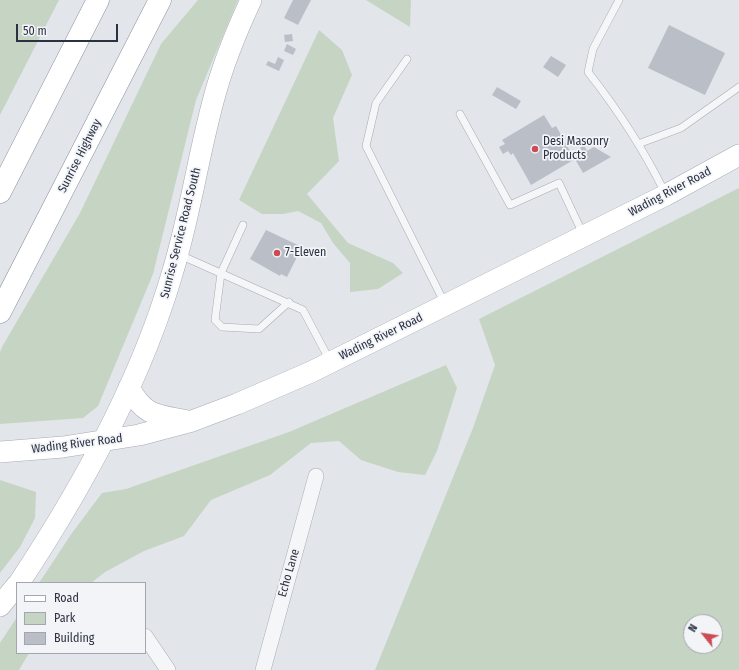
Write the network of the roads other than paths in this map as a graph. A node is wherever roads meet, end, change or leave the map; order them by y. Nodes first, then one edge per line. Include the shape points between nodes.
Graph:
1 (98, 0) edge
2 (160, 0) edge
3 (251, 0) edge
4 (619, 0) edge
5 (407, 59) dead end
6 (739, 88) edge
7 (460, 114) dead end
8 (638, 144) junction
9 (739, 155) edge
10 (0, 192) edge
11 (666, 195) junction
12 (243, 225) dead end
13 (584, 236) junction
14 (178, 254) junction
15 (221, 273) junction
16 (289, 302) junction
17 (445, 305) junction
18 (0, 312) edge
19 (330, 362) junction
20 (129, 387) junction
21 (192, 421) junction
22 (101, 442) junction
23 (0, 452) edge
24 (316, 476) dead end
25 (19, 582) edge
26 (16, 586) edge
27 (0, 606) edge
28 (146, 637) edge
29 (168, 670) edge
30 (263, 670) edge

1 - 10 highway
2 - 18 highway, Sunrise Highway
3 - 14 main road, Sunrise Service Road South via 225,61 214,99
4 - 8 lane via 593,49 588,72 613,104
5 - 17 lane via 376,103 366,146
6 - 8 lane via 680,128
7 - 13 lane via 510,205 559,183
8 - 11 lane
9 - 11 main road, Wading River Road
11 - 13 main road, Wading River Road
12 - 15 lane
13 - 17 main road, Wading River Road
14 - 15 lane
14 - 20 main road, Sunrise Service Road South via 157,320
15 - 16 lane
15 - 16 lane via 216,320 222,327 259,330
16 - 19 lane via 303,310
17 - 19 main road, Wading River Road
19 - 21 main road, Wading River Road via 276,388
20 - 21 main road via 137,402 146,410 158,415
20 - 22 main road, Sunrise Service Road South
21 - 22 main road, Wading River Road
22 - 23 main road, Wading River Road
22 - 25 main road, Sunrise Service Road South via 51,533
24 - 30 street, Echo Lane
26 - 27 main road, Sunrise Service Road South
28 - 29 street

